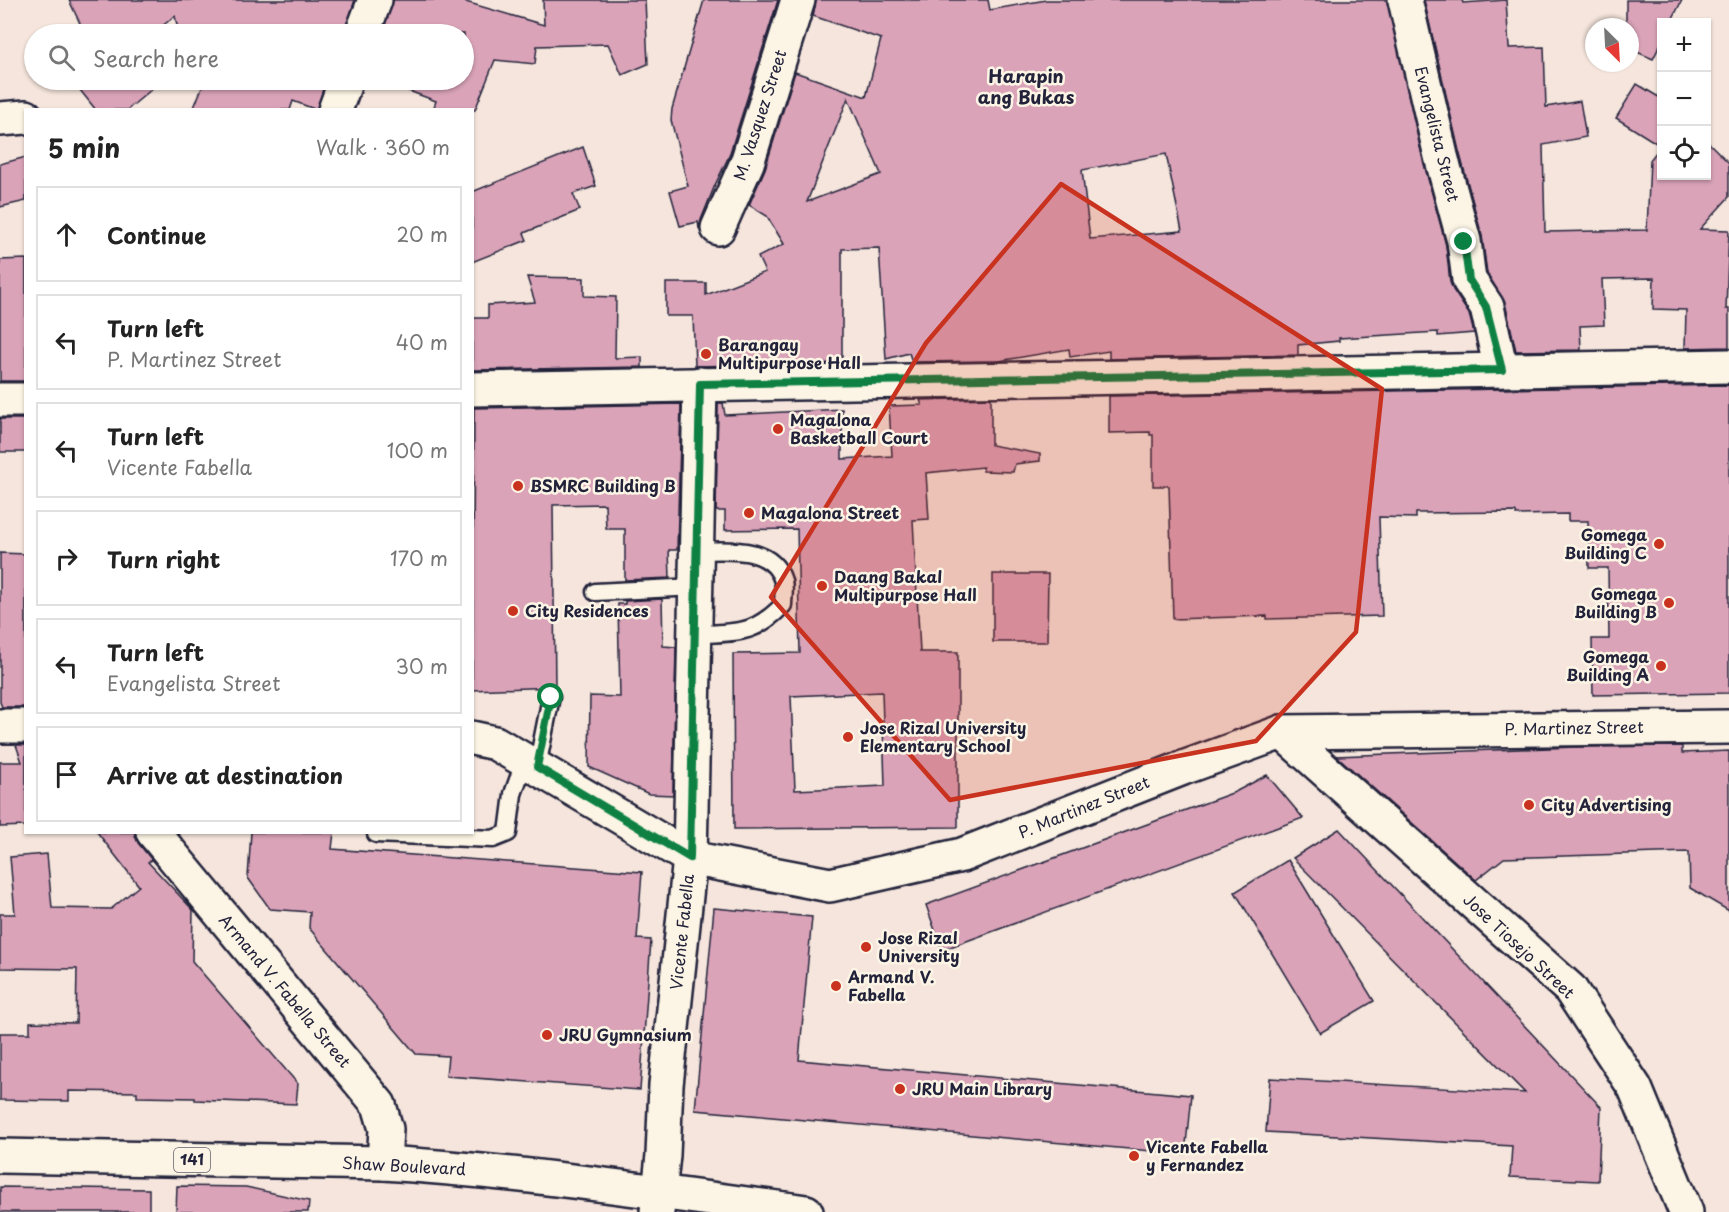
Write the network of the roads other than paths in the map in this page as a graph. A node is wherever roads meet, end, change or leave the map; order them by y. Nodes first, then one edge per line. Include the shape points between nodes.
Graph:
1 (375, 0) edge
2 (798, 0) edge
3 (1405, 0) edge
4 (366, 24) edge
5 (342, 90) edge
6 (336, 108) edge
7 (24, 117) edge
8 (0, 119) edge
9 (718, 228) dead end
10 (1729, 366) edge
11 (1502, 370) junction
12 (700, 384) junction
13 (474, 389) edge
14 (0, 400) edge
15 (24, 400) edge
16 (696, 551) junction
17 (696, 587) junction
18 (595, 592) dead end
19 (694, 635) junction
20 (551, 697) dead end
21 (0, 726) edge
22 (24, 726) edge
23 (1729, 727) edge
24 (1282, 732) junction
25 (474, 738) edge
26 (531, 764) junction
27 (155, 834) edge
28 (376, 834) edge
29 (690, 858) junction
30 (0, 1156) edge
31 (384, 1163) junction
32 (658, 1202) edge
33 (806, 1212) edge
34 (1686, 1212) edge

1 - 4 street
2 - 9 street, M. Vasquez Street via 747,163
3 - 11 street, Evangelista Street via 1464,242 1469,280 1486,307
5 - 6 street
7 - 8 street
10 - 11 street
11 - 12 street
12 - 13 street
12 - 16 street, Vicente Fabella
14 - 15 street
16 - 17 street, Vicente Fabella
16 - 19 lane via 755,552 774,565 784,582 783,605 769,619 750,630
17 - 18 lane
17 - 19 street, Vicente Fabella
19 - 29 street, Vicente Fabella
20 - 26 lane
21 - 22 street
23 - 24 street, P. Martinez Street
24 - 29 street, P. Martinez Street via 962,855 830,885
24 - 34 street, Jose Tiosejo Street via 1570,989 1635,1088
25 - 26 street, P. Martinez Street via 495,742
26 - 28 lane via 513,794 508,833 493,839
26 - 29 street, P. Martinez Street
27 - 31 street, Armand V. Fabella Street via 379,1105 386,1129
29 - 32 street, Vicente Fabella
30 - 31 street, Shaw Boulevard / 141
31 - 32 street, Shaw Boulevard / 141 via 545,1178
32 - 33 street, Shaw Boulevard / 141

